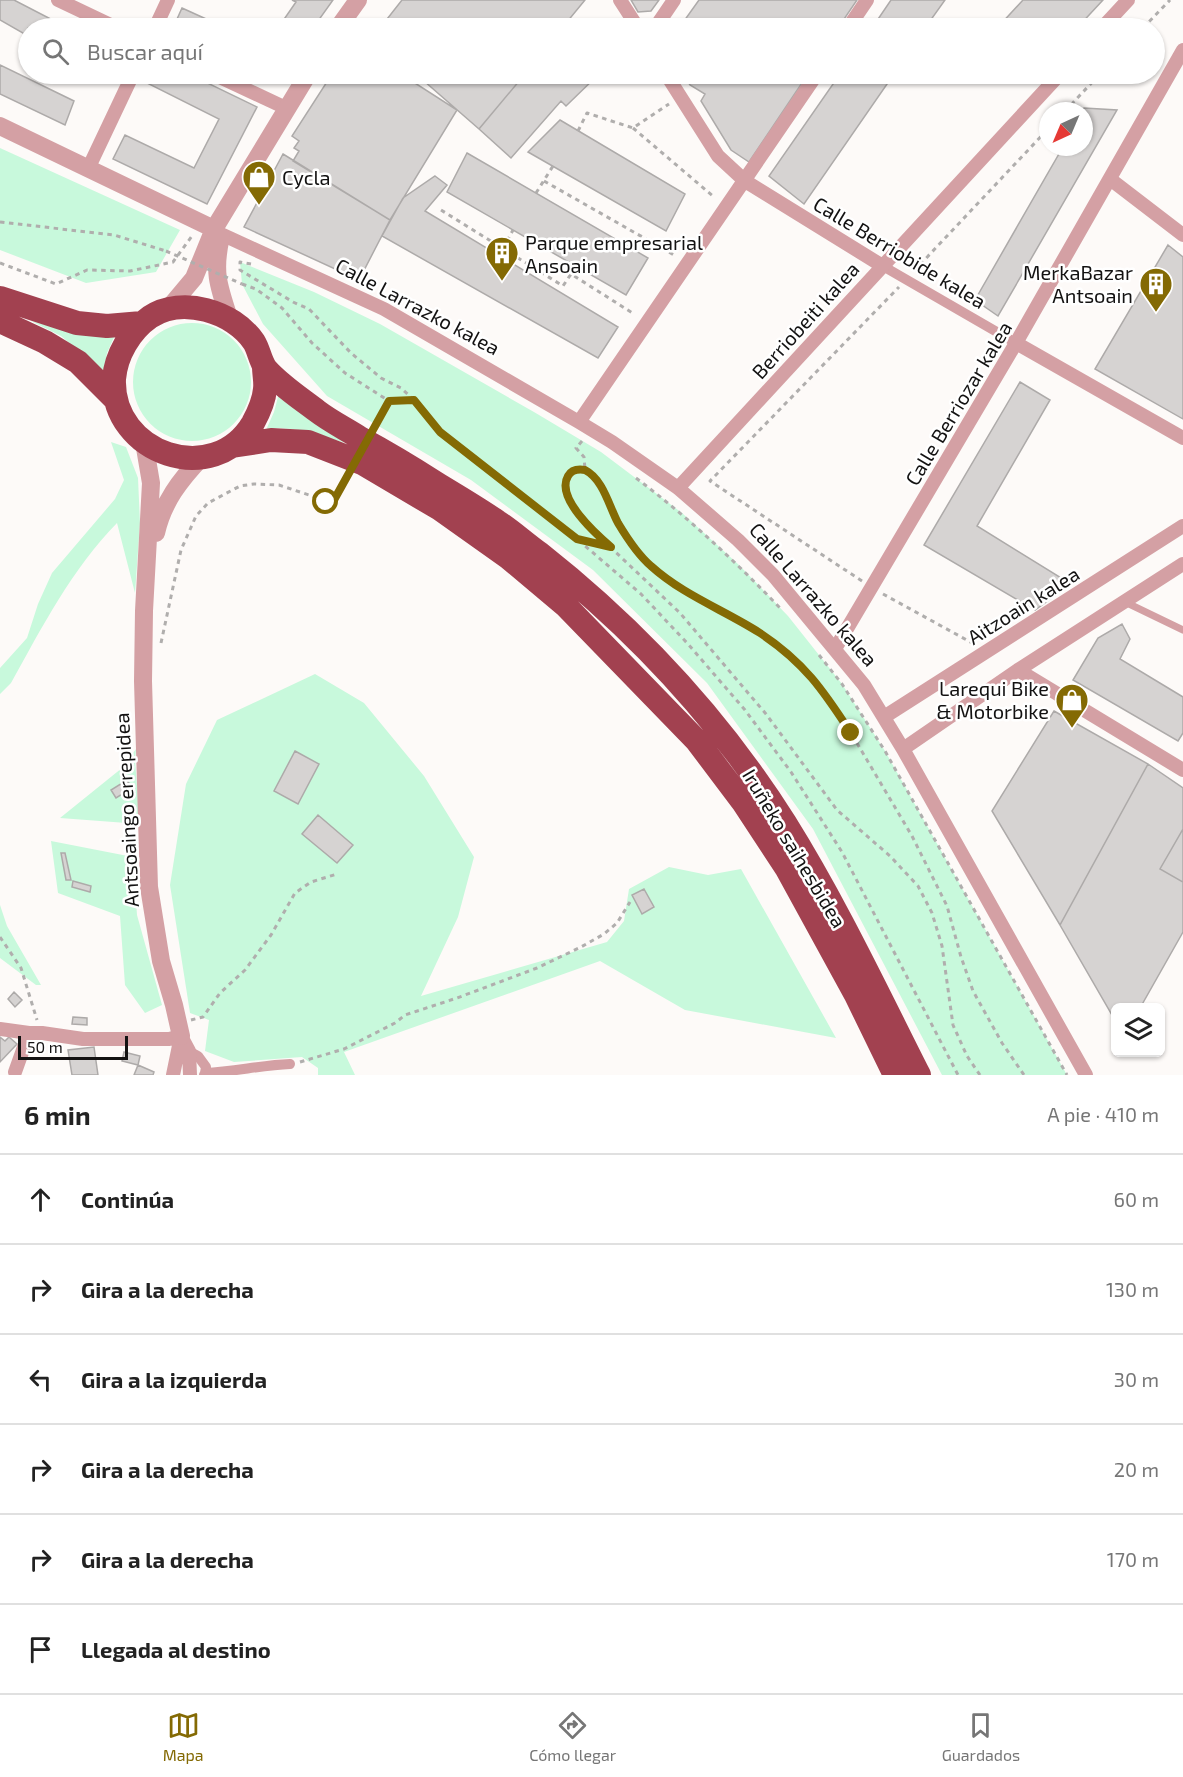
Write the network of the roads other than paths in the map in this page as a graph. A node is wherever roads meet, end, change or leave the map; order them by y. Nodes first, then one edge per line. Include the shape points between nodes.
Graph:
1 (58, 0) edge
2 (168, 0) edge
3 (358, 0) edge
4 (620, 0) edge
5 (674, 0) edge
6 (867, 0) edge
7 (1128, 0) edge
8 (96, 18) edge
9 (160, 18) edge
10 (345, 18) edge
11 (632, 18) edge
12 (662, 18) edge
13 (855, 18) edge
14 (1111, 18) edge
15 (1183, 50) edge
16 (1165, 82) edge
17 (128, 84) edge
18 (234, 84) edge
19 (302, 84) edge
20 (672, 84) edge
21 (810, 84) edge
22 (1051, 84) edge
23 (1164, 84) edge
24 (286, 108) junction
25 (0, 126) edge
26 (88, 169) junction
27 (1110, 179) junction
28 (745, 181) junction
29 (218, 232) junction
30 (1183, 235) edge
31 (881, 265) junction
32 (0, 298) edge
33 (168, 309) junction
34 (229, 318) junction
35 (0, 321) edge
36 (142, 323) junction
37 (1016, 343) junction
38 (264, 367) junction
39 (116, 400) junction
40 (579, 422) junction
41 (1183, 438) edge
42 (144, 442) junction
43 (232, 446) junction
44 (202, 457) junction
45 (678, 488) junction
46 (1183, 526) edge
47 (1183, 564) edge
48 (146, 578) junction
49 (1125, 602) junction
50 (1183, 630) edge
51 (835, 649) junction
52 (1018, 670) junction
53 (884, 717) junction
54 (903, 749) junction
55 (1183, 770) edge
56 (0, 1029) edge
57 (36, 1033) junction
58 (183, 1037) junction
59 (290, 1064) road end
60 (15, 1074) edge
61 (205, 1074) edge
62 (173, 1075) edge
63 (190, 1075) edge
64 (895, 1075) edge
65 (919, 1075) edge
66 (1086, 1075) edge

1 - 8 street
2 - 9 street
3 - 10 street
4 - 11 street
5 - 12 street
6 - 13 street
7 - 14 street
15 - 16 street, Calle Berriozar kalea
17 - 26 street
18 - 24 street
19 - 24 street
20 - 28 street, Calle Berriobide kalea via 718,156
21 - 28 street
22 - 31 street, Berriobeiti kalea
23 - 27 street, Calle Berriozar kalea
24 - 29 street via 227,208
25 - 26 street, Calle Larrazko kalea
26 - 29 street, Calle Larrazko kalea
27 - 30 street
27 - 37 street, Calle Berriozar kalea
28 - 31 street, Calle Berriobide kalea
28 - 40 street
29 - 33 street via 194,278
29 - 34 street via 218,284
29 - 40 street, Calle Larrazko kalea via 384,309
31 - 37 street, Calle Berriobide kalea
31 - 45 street, Berriobeiti kalea
32 - 36 highway via 77,323
33 - 34 highway via 185,307
33 - 36 highway
34 - 38 highway via 254,343
35 - 39 highway via 78,362
36 - 39 highway via 118,358
37 - 41 street, Calle Berriobide kalea
37 - 51 street, Calle Berriozar kalea
38 - 43 highway via 260,411 249,430
38 - 65 highway, Iruñeko saihesbidea via 323,416 500,523 581,586 661,663 740,757 784,822 819,881
39 - 42 highway via 122,416
40 - 45 street, Calle Larrazko kalea
42 - 44 highway via 171,456
42 - 48 street, Antsoaingo errepidea via 151,483
43 - 44 highway
43 - 64 highway, Iruñeko saihesbidea via 272,440 308,442 362,463 440,509 509,558 565,605 697,741 743,802 787,869
44 - 48 street, Antsoaingo errepidea via 171,493 160,517
45 - 51 street, Calle Larrazko kalea via 773,575
46 - 53 street, Aitzoain kalea
47 - 49 street
48 - 58 street, Antsoaingo errepidea via 143,681 149,887 161,961
49 - 50 lane
49 - 52 street
51 - 53 street, Calle Larrazko kalea
52 - 54 street
52 - 55 street
53 - 54 street, Calle Larrazko kalea
54 - 66 street, Calle Larrazko kalea
56 - 57 street
57 - 58 street via 83,1039
57 - 60 street
58 - 61 street via 206,1067
58 - 62 street
58 - 63 street
59 - 61 street

